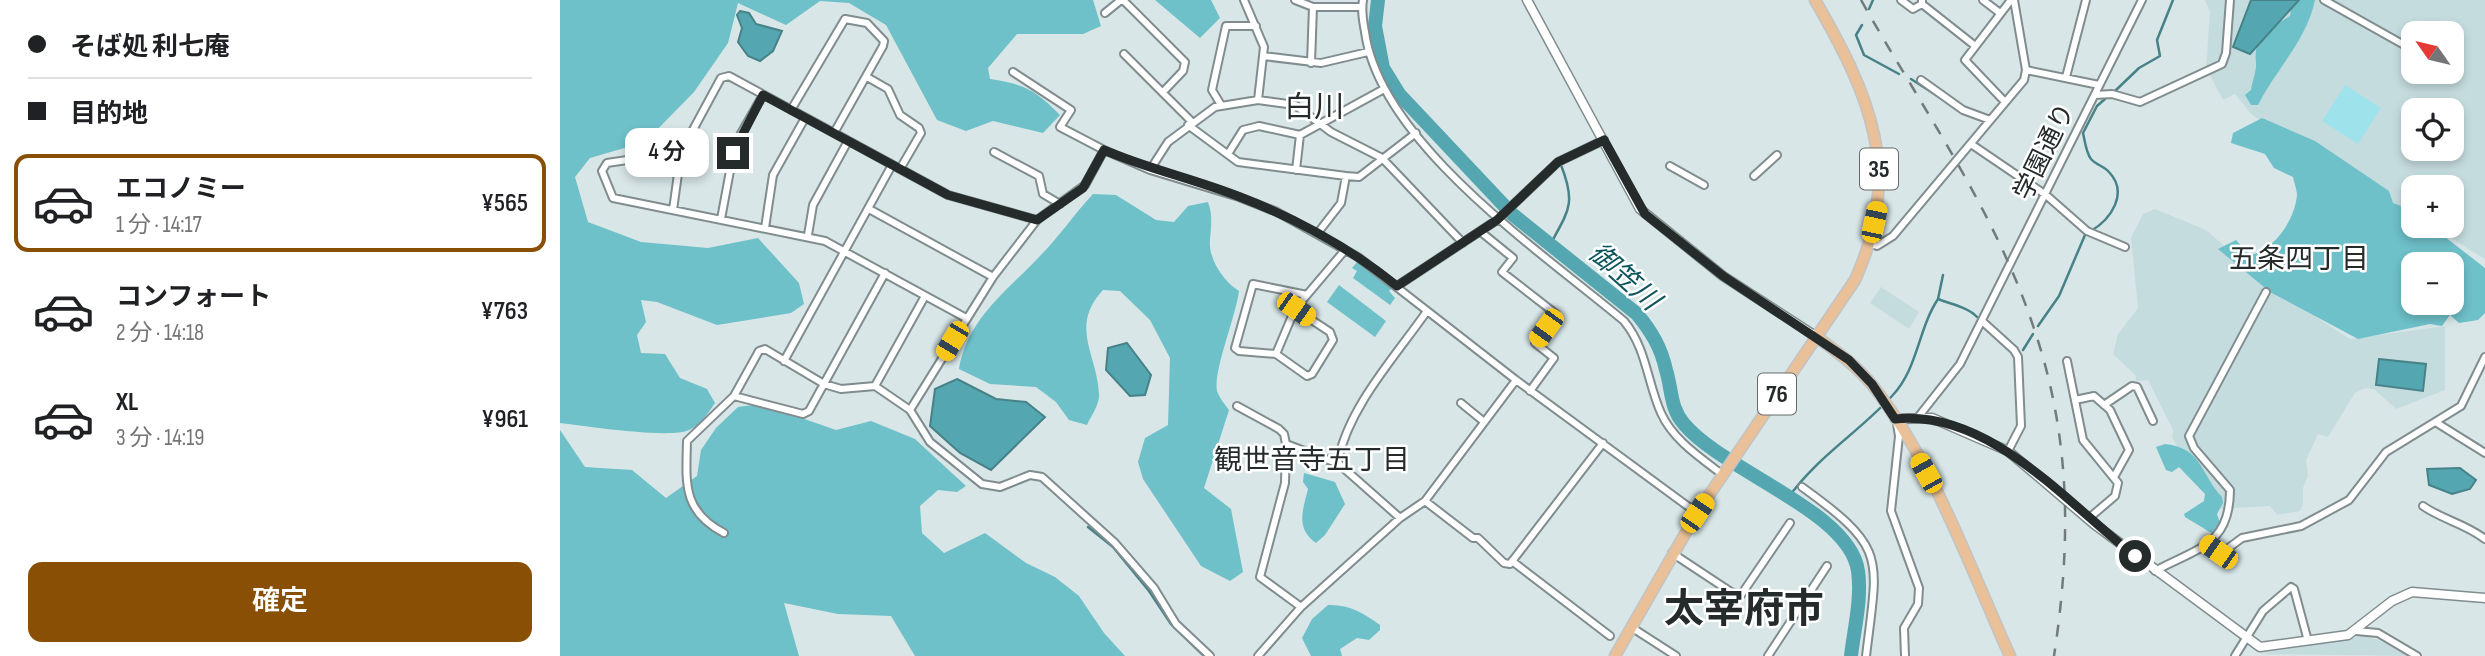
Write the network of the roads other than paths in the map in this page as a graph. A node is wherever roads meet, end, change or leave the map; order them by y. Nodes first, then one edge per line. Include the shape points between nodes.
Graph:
1 (1122, 0) edge
2 (1244, 0) edge
3 (1295, 0) edge
4 (1815, 0) edge
5 (1901, 0) edge
6 (1983, 0) edge
7 (2012, 0) edge
8 (2086, 0) edge
9 (2142, 0) edge
10 (2230, 0) edge
11 (2324, 0) edge
12 (1529, 1) edge
13 (1922, 2) edge
14 (1362, 3) edge
15 (1313, 7) junction
16 (1105, 13) dead end
17 (2000, 13) junction
18 (1256, 26) junction
19 (2401, 43) edge
20 (1974, 45) junction
21 (1368, 52) junction
22 (1124, 54) dead end
23 (1263, 56) junction
24 (1311, 63) junction
25 (2026, 70) junction
26 (1013, 72) dead end
27 (867, 77) junction
28 (2066, 77) junction
29 (1921, 80) dead end
30 (2099, 85) junction
31 (1384, 89) junction
32 (1163, 92) junction
33 (763, 95) junction
34 (2095, 95) junction
35 (1258, 100) junction
36 (2005, 102) junction
37 (1221, 104) junction
38 (791, 110) junction
39 (805, 118) junction
40 (1990, 120) junction
41 (1320, 123) junction
42 (1190, 124) junction
43 (1416, 133) junction
44 (834, 134) junction
45 (1300, 135) junction
46 (1604, 140) junction
47 (848, 141) junction
48 (1971, 144) junction
49 (1104, 150) junction
50 (681, 152) junction
51 (994, 152) dead end
52 (1228, 154) junction
53 (1777, 155) dead end
54 (1382, 158) junction
55 (892, 165) junction
56 (1670, 166) dead end
57 (900, 169) junction
58 (1150, 170) junction
59 (1296, 170) junction
60 (1346, 176) junction
61 (1754, 176) dead end
62 (1704, 185) dead end
63 (2046, 195) junction
64 (1060, 204) junction
65 (869, 209) junction
66 (673, 210) junction
67 (721, 219) junction
68 (1498, 219) junction
69 (1037, 220) junction
70 (765, 228) junction
71 (1481, 232) junction
72 (1317, 234) junction
73 (808, 236) junction
74 (1463, 243) junction
75 (1869, 243) junction
76 (2125, 247) dead end
77 (1345, 250) junction
78 (846, 251) junction
79 (885, 274) junction
80 (993, 277) junction
81 (1397, 286) junction
82 (2266, 292) dead end
83 (1307, 295) junction
84 (925, 296) junction
85 (1296, 309) junction
86 (1427, 311) junction
87 (965, 317) junction
88 (1982, 321) junction
89 (1817, 337) junction
90 (1276, 354) junction
91 (2485, 357) edge
92 (784, 361) junction
93 (2067, 361) dead end
94 (1516, 380) junction
95 (824, 384) junction
96 (875, 386) junction
97 (1530, 391) junction
98 (734, 396) junction
99 (2075, 400) junction
100 (1461, 403) dead end
101 (2104, 405) junction
102 (1237, 406) dead end
103 (910, 410) junction
104 (1919, 416) junction
105 (1895, 419) junction
106 (2153, 421) dead end
107 (1483, 422) junction
108 (2437, 423) junction
109 (1603, 443) junction
110 (1286, 444) junction
111 (2008, 450) junction
112 (2485, 453) edge
113 (1339, 464) junction
114 (1724, 474) junction
115 (2114, 477) junction
116 (1802, 486) dead end
117 (1425, 501) junction
118 (2423, 506) dead end
119 (1697, 513) junction
120 (1400, 518) junction
121 (2088, 519) junction
122 (1790, 523) dead end
123 (724, 533) dead end
124 (2485, 540) edge
125 (2206, 543) junction
126 (1672, 553) junction
127 (1512, 561) junction
128 (1827, 566) dead end
129 (2155, 571) junction
130 (2485, 598) edge
131 (1301, 607) junction
132 (1631, 627) junction
133 (2356, 631) junction
134 (1610, 636) dead end
135 (2245, 639) junction
136 (2308, 641) junction
137 (1210, 656) edge
138 (1258, 656) edge
139 (1615, 656) edge
140 (1676, 656) edge
141 (1768, 656) edge
142 (1866, 656) edge
143 (1905, 656) edge
144 (2010, 656) edge
145 (2235, 656) edge
146 (2417, 656) edge

1 - 16 street
1 - 32 street via 1185,62 1183,71
2 - 18 street
3 - 15 street
4 - 75 main road, 35 via 1858,78 1872,117 1879,164
5 - 13 street via 1913,9
6 - 17 street
7 - 17 street
7 - 25 street
8 - 28 street
9 - 30 street, 学園通り
10 - 34 street via 2226,54 2217,69 2140,103 2111,94
11 - 19 street
12 - 46 street
13 - 20 street
14 - 15 street
14 - 21 street
15 - 24 street
17 - 20 street
18 - 23 street
18 - 37 street via 1226,26 1212,90
20 - 36 street via 1965,60
21 - 24 street
21 - 31 street
22 - 32 street
23 - 24 street
23 - 35 street
25 - 28 street
25 - 36 street via 2024,80
26 - 49 street via 1071,110 1060,127
27 - 38 street via 884,41 867,23 845,19
27 - 44 street
27 - 57 street via 888,89 900,115 921,133
28 - 30 street
29 - 40 street via 1962,110
30 - 34 street, 学園通り
31 - 41 street
31 - 43 street
32 - 42 street
33 - 38 street
33 - 50 street via 729,76 721,78
33 - 67 street via 735,145
34 - 63 street, 学園通り
35 - 37 street
35 - 41 street via 1295,105
36 - 40 street
37 - 42 street
38 - 39 street
39 - 44 street
39 - 70 street via 773,175
40 - 48 street
41 - 45 street
41 - 54 street
42 - 52 street
42 - 58 street via 1164,147
43 - 54 street
43 - 68 street via 1452,176
44 - 47 street
45 - 52 street via 1259,126 1243,130
45 - 59 street
46 - 68 street via 1558,162
46 - 89 street via 1645,214 1723,276
47 - 55 street
47 - 73 street via 813,205
48 - 63 street
48 - 75 street via 1893,236 1877,246
49 - 58 street
49 - 64 street via 1085,185
50 - 66 street
50 - 66 street via 603,167 613,198
51 - 64 street via 1039,176 1043,194
52 - 59 street via 1244,164
53 - 61 street
54 - 60 street via 1359,177
54 - 74 street
55 - 57 street
55 - 65 street
56 - 62 street
57 - 69 street via 948,195
58 - 72 street via 1239,197
59 - 60 street
60 - 72 street via 1341,203
63 - 76 street via 2087,232
63 - 88 street, 学園通り
64 - 69 street
65 - 78 street
65 - 80 street
66 - 67 street
67 - 70 street
68 - 71 street
68 - 114 street via 1624,321 1639,341 1661,414 1687,446
69 - 80 street
70 - 73 street
71 - 74 street
71 - 97 street via 1513,258 1502,272 1556,314 1535,343 1554,358
72 - 77 street
73 - 78 street
74 - 81 street
75 - 89 main road, 35 via 1855,280
77 - 81 street
77 - 83 street
78 - 79 street
78 - 92 street
79 - 84 street
79 - 95 street
80 - 87 street
81 - 86 street
82 - 125 street via 2189,436 2230,490 2226,525
83 - 85 street
83 - 90 street via 1253,284 1235,348
84 - 87 street
84 - 96 street
85 - 90 street
85 - 90 street via 1330,332 1334,340 1307,376
86 - 94 street
86 - 113 street via 1364,400 1343,438
87 - 103 street
88 - 104 street, 学園通り via 1960,364
88 - 111 street via 2018,357 2021,426
89 - 105 main road via 1849,360
89 - 114 main road, 76
91 - 108 street via 2461,406
92 - 95 street
92 - 98 street via 765,349 759,351
93 - 99 street
94 - 97 street
94 - 107 street
95 - 96 street via 841,389
95 - 98 street via 803,414
96 - 103 street
97 - 109 street
98 - 123 street via 687,441 686,482 695,510 705,523
99 - 101 street via 2094,396
99 - 115 street via 2083,440
100 - 107 street
101 - 106 street via 2137,387
101 - 115 street via 2129,450
102 - 110 street via 1279,429
103 - 137 street via 930,442 982,484 1000,487 1030,475 1042,477 1115,543 1154,588 1176,624
104 - 105 street
104 - 111 street
105 - 143 street via 1899,436 1891,512 1919,588 1918,604 1904,628
105 - 144 main road via 1934,489
107 - 117 street
108 - 112 street
108 - 125 street via 2386,452 2349,500 2301,526 2242,538 2223,552
109 - 119 street
109 - 127 street
110 - 113 street
110 - 131 street via 1285,483 1260,577
111 - 121 street
113 - 120 street
114 - 119 main road, 76
115 - 121 street via 2116,496
116 - 142 street via 1851,525 1871,554 1875,578
117 - 120 street
117 - 127 street via 1478,538 1504,563
118 - 124 street
119 - 126 main road, 76
120 - 131 street
121 - 129 street
122 - 126 street via 1741,595
125 - 129 street
126 - 132 main road, 76
127 - 134 street
128 - 141 street
129 - 135 street
130 - 133 street via 2412,593 2392,601
131 - 138 street
132 - 139 main road, 76
132 - 140 street
133 - 136 street
133 - 146 street via 2378,634
135 - 136 street via 2264,648
135 - 136 street via 2263,611 2291,587
135 - 145 street

